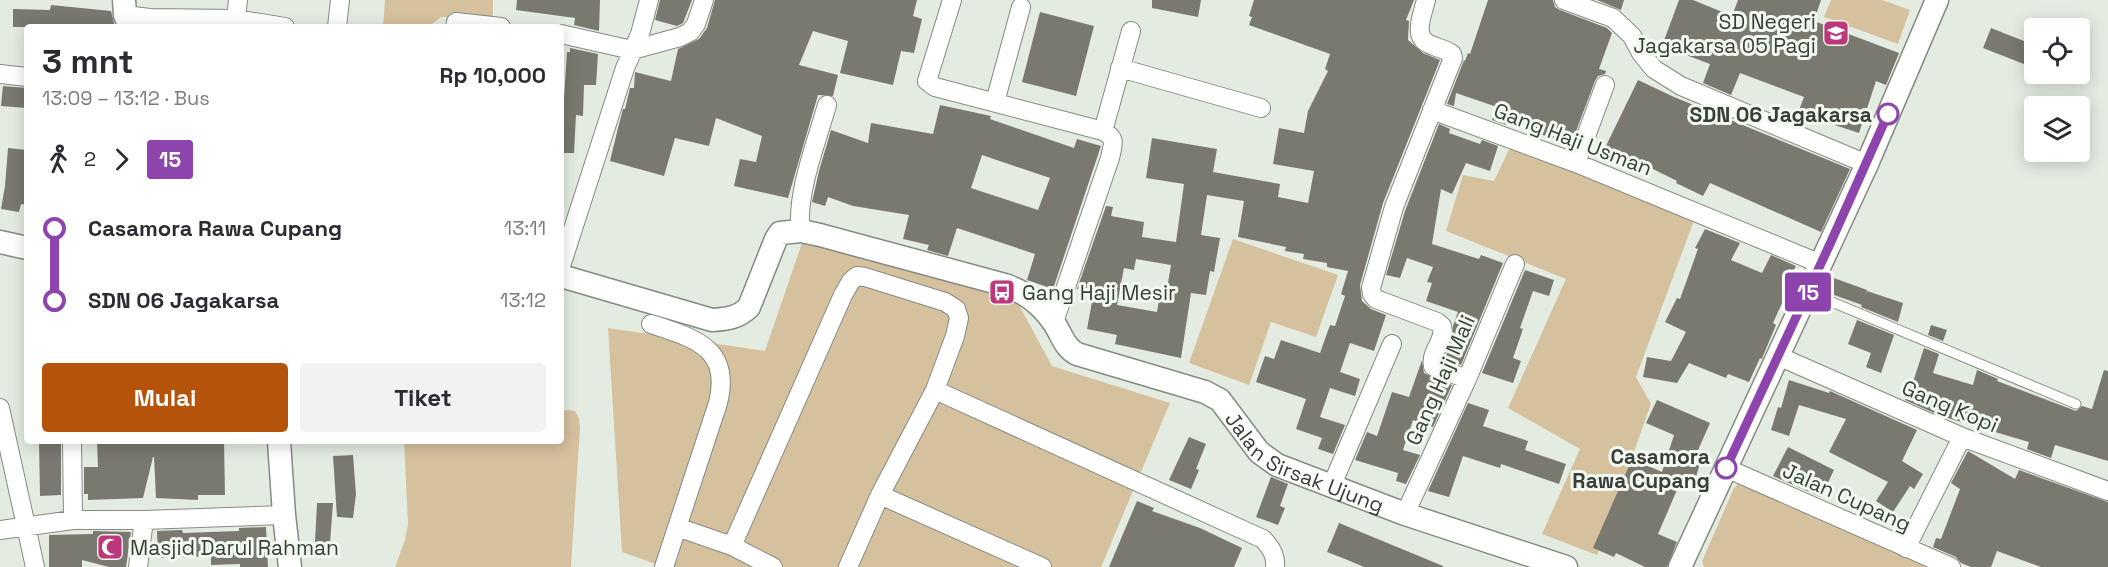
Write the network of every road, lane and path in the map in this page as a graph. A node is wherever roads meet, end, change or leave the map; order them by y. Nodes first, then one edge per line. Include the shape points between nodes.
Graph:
1 (238, 0) edge
2 (340, 0) edge
3 (649, 0) edge
4 (704, 0) edge
5 (952, 0) edge
6 (1426, 0) edge
7 (1564, 0) edge
8 (1937, 0) edge
9 (1021, 7) dead end
10 (126, 14) edge
11 (236, 19) junction
12 (267, 24) edge
13 (337, 24) edge
14 (456, 24) edge
15 (478, 24) edge
16 (1131, 31) dead end
17 (564, 35) edge
18 (632, 50) junction
19 (1120, 68) junction
20 (0, 74) edge
21 (24, 77) edge
22 (1605, 85) dead end
23 (994, 102) junction
24 (827, 105) dead end
25 (1261, 108) dead end
26 (1432, 110) junction
27 (1102, 131) junction
28 (1576, 163) junction
29 (1867, 164) junction
30 (801, 231) junction
31 (0, 242) edge
32 (24, 247) edge
33 (564, 256) edge
34 (1515, 264) dead end
35 (1821, 264) junction
36 (564, 277) edge
37 (1808, 292) junction
38 (1054, 322) junction
39 (651, 324) dead end
40 (1392, 344) dead end
41 (1778, 356) junction
42 (1467, 379) junction
43 (935, 390) junction
44 (2076, 404) dead end
45 (0, 408) edge
46 (1962, 437) junction
47 (72, 444) edge
48 (279, 444) edge
49 (1726, 468) junction
50 (1332, 485) junction
51 (2108, 491) edge
52 (880, 495) junction
53 (1405, 514) junction
54 (284, 515) junction
55 (73, 520) junction
56 (144, 520) junction
57 (27, 525) junction
58 (677, 527) junction
59 (0, 530) edge
60 (732, 546) junction
61 (1906, 548) junction
62 (35, 567) edge
63 (138, 567) edge
64 (290, 567) edge
65 (664, 567) edge
66 (773, 567) edge
67 (848, 567) edge
68 (1042, 567) edge
69 (1275, 567) edge
70 (1566, 567) edge
71 (1680, 567) edge
72 (1951, 567) edge

1 - 11 street
2 - 13 street
3 - 18 street
4 - 18 street via 690,32
5 - 23 street via 927,81 935,87
6 - 26 street via 1421,38 1453,56
7 - 29 street via 1613,18 1632,36 1654,69 1681,86
8 - 29 street
9 - 23 street
10 - 11 street
11 - 12 street
14 - 15 street
16 - 19 street
17 - 18 street
18 - 33 street
19 - 25 street
19 - 27 street
20 - 21 street
22 - 28 street
23 - 27 street
24 - 30 street via 802,191
26 - 28 street, Gang Haji Usman
26 - 42 street via 1394,207 1371,288 1376,299 1442,326 1444,336 1433,353 1433,366
27 - 38 street via 1113,139 1110,158
28 - 35 street, Gang Haji Usman
29 - 35 street
30 - 36 street via 780,233 749,307 729,318 712,320
30 - 38 street, Jalan Sirsak Ujung via 1005,285 1021,291
31 - 32 street
34 - 42 street, Gang Haji Mali
35 - 37 street
37 - 41 street
37 - 44 lane
38 - 50 street, Jalan Sirsak Ujung via 1064,342 1077,354 1220,400 1259,452 1277,465
39 - 58 street via 694,339 706,348 722,379 718,403
40 - 50 street
41 - 46 street, Gang Kopi
41 - 49 street
42 - 53 street, Gang Haji Mali
43 - 52 street
43 - 60 street via 955,336 959,318 956,309 936,298 857,276 843,295
43 - 69 street via 1263,538 1272,549
45 - 57 street
46 - 51 street, Gang Kopi
46 - 61 street
47 - 55 street
48 - 54 street
49 - 61 street, Jalan Cupang
49 - 71 street
50 - 53 street, Jalan Sirsak Ujung
52 - 67 street
52 - 68 street
53 - 70 street, Jalan Sirsak Ujung
54 - 56 street
54 - 64 street
55 - 56 street
55 - 57 street
56 - 63 street
57 - 59 street
57 - 62 street
58 - 60 street
58 - 65 street
60 - 66 street
61 - 72 street, Jalan Cupang

